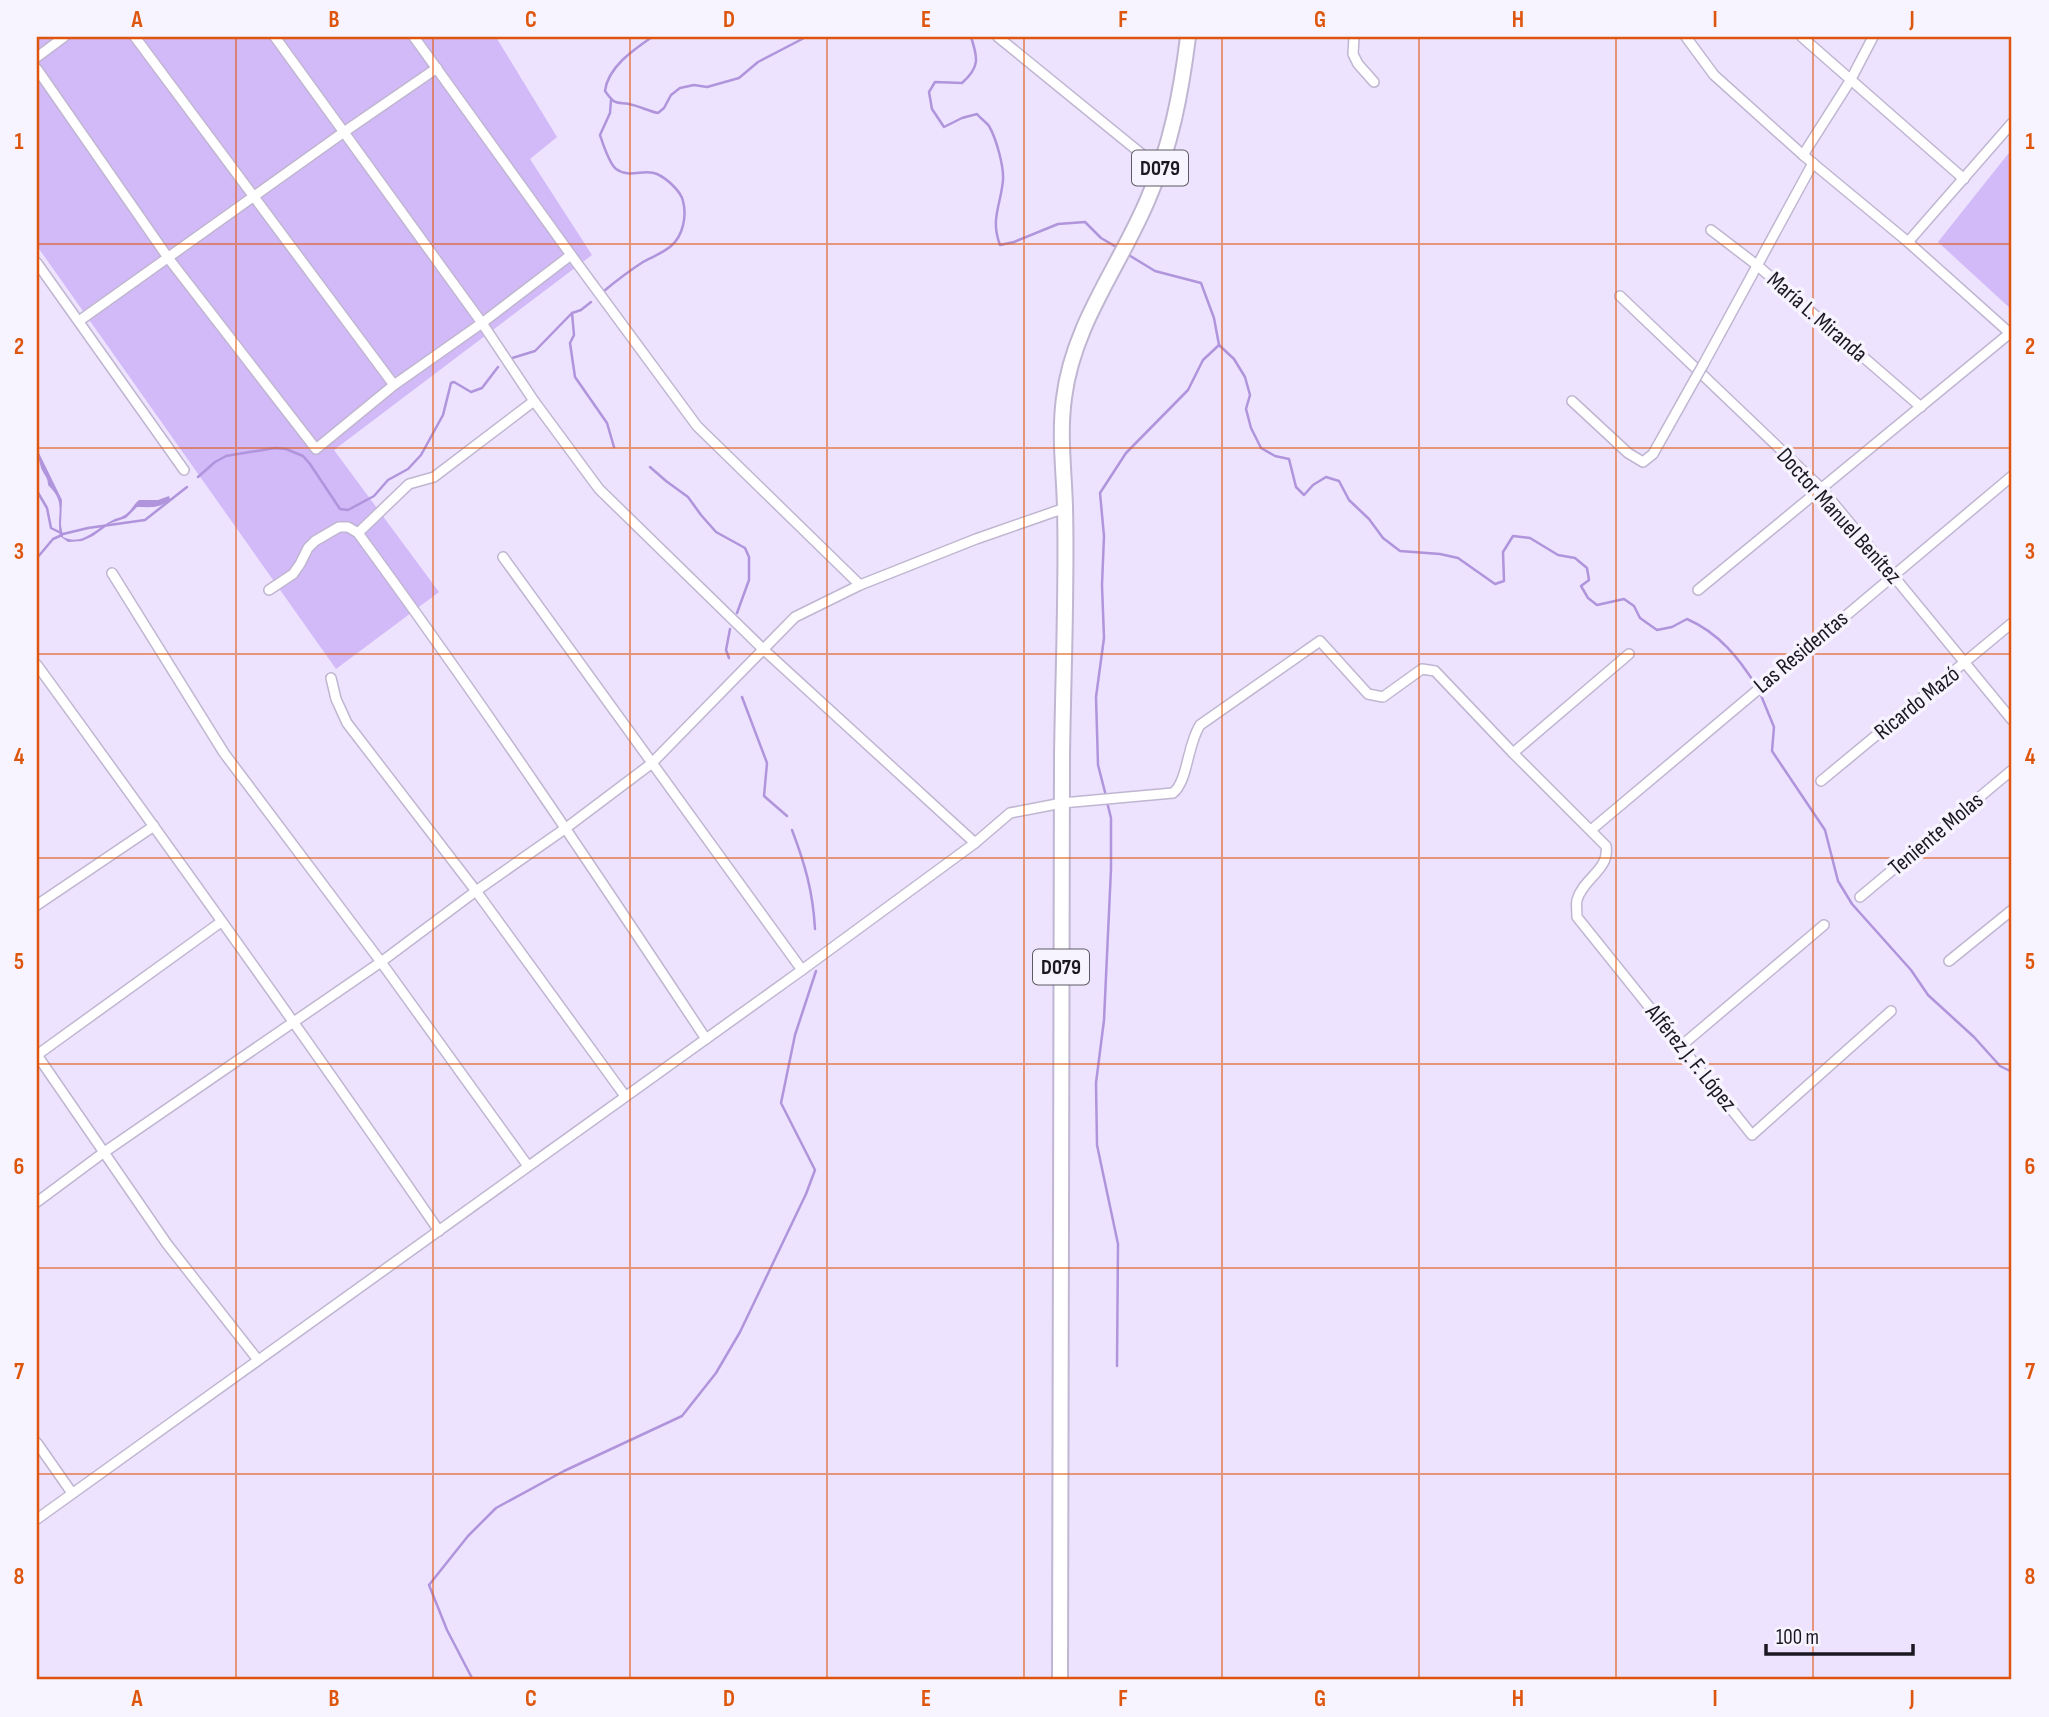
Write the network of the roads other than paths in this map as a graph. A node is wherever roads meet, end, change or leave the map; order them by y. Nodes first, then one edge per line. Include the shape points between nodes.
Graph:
1 (64, 37) edge
2 (135, 37) edge
3 (275, 37) edge
4 (414, 37) edge
5 (998, 37) edge
6 (1188, 37) edge
7 (1354, 37) edge
8 (1686, 37) edge
9 (1802, 37) edge
10 (1873, 37) edge
11 (37, 57) edge
12 (436, 68) junction
13 (37, 69) edge
14 (1850, 81) junction
15 (1374, 82) dead end
16 (2012, 122) edge
17 (344, 132) junction
18 (1803, 155) junction
19 (1813, 163) junction
20 (1160, 169) junction
21 (1964, 179) junction
22 (253, 197) junction
23 (1711, 230) dead end
24 (1908, 242) junction
25 (571, 256) junction
26 (169, 258) junction
27 (37, 263) edge
28 (1758, 266) junction
29 (1620, 296) dead end
30 (79, 321) junction
31 (482, 323) junction
32 (2011, 334) edge
33 (394, 385) junction
34 (534, 401) junction
35 (1572, 401) dead end
36 (1921, 407) junction
37 (184, 470) dead end
38 (2012, 475) edge
39 (1821, 488) junction
40 (1065, 508) junction
41 (358, 533) junction
42 (503, 557) dead end
43 (111, 573) dead end
44 (1893, 575) junction
45 (860, 585) junction
46 (268, 590) dead end
47 (1699, 590) dead end
48 (2012, 623) edge
49 (764, 650) junction
50 (1629, 654) dead end
51 (1966, 663) junction
52 (37, 665) edge
53 (331, 678) dead end
54 (2012, 720) edge
55 (1513, 752) junction
56 (651, 764) junction
57 (2012, 770) edge
58 (1821, 781) dead end
59 (1062, 803) junction
60 (154, 826) junction
61 (566, 828) junction
62 (1591, 830) junction
63 (975, 843) junction
64 (476, 891) junction
65 (1860, 897) dead end
66 (37, 905) edge
67 (2012, 910) edge
68 (220, 922) junction
69 (1824, 925) dead end
70 (1949, 961) dead end
71 (381, 962) junction
72 (802, 970) junction
73 (1891, 1010) dead end
74 (293, 1023) junction
75 (706, 1039) junction
76 (1681, 1046) junction
77 (37, 1055) edge
78 (625, 1096) junction
79 (103, 1153) junction
80 (528, 1166) junction
81 (37, 1202) edge
82 (439, 1231) junction
83 (258, 1360) junction
84 (37, 1443) edge
85 (72, 1493) junction
86 (37, 1519) edge
87 (1060, 1680) edge

1 - 11 street
2 - 22 street
3 - 17 street
4 - 12 street
5 - 20 street
6 - 20 main road, D079 via 1179,101
7 - 15 street via 1353,54
8 - 18 street via 1714,75
9 - 14 street
10 - 14 street
12 - 17 street
12 - 25 street
13 - 26 street
14 - 18 street
14 - 21 street
16 - 21 street
17 - 22 street
17 - 31 street
18 - 19 street
19 - 24 street
19 - 28 street
20 - 40 main road, D079 via 1081,332 1071,366 1062,439
21 - 24 street
22 - 26 street
22 - 33 street
23 - 28 street, María L. Miranda
24 - 32 street
25 - 31 street
25 - 45 street via 697,426
26 - 30 street
26 - 33 street via 316,449
27 - 30 street
28 - 35 street, bridge via 1653,454 1643,463
28 - 36 street, María L. Miranda
29 - 39 street, Doctor Manuel Benítez
30 - 37 street
31 - 33 street
31 - 34 street
32 - 36 street
34 - 41 street via 434,477 409,484
34 - 49 street via 599,489
36 - 39 street
38 - 44 street, Las Residentas
39 - 44 street, Doctor Manuel Benítez
39 - 47 street
40 - 45 street
40 - 59 main road, D079
41 - 46 street via 339,527 318,538 293,574
41 - 61 street
42 - 56 street
43 - 71 street via 224,753
44 - 51 street, Doctor Manuel Benítez
44 - 62 street, Las Residentas
45 - 49 street via 795,617
48 - 51 street, Ricardo Mazó
49 - 56 street
49 - 63 street
50 - 55 street
51 - 54 street, Doctor Manuel Benítez
51 - 58 street, Ricardo Mazó
52 - 60 street
53 - 64 street via 347,723
55 - 59 street via 1435,671 1422,669 1383,697 1368,694 1320,641 1200,725 1180,787 1173,793
55 - 62 street
56 - 61 street
56 - 72 street
57 - 65 street, Teniente Molas
59 - 63 street via 1010,813
59 - 87 main road, D079
60 - 66 street
60 - 68 street
61 - 64 street
61 - 75 street
62 - 76 street, Alférez J. F. López via 1606,846 1607,855 1576,900 1577,917
63 - 72 street
64 - 71 street
64 - 78 street
67 - 70 street
68 - 74 street
68 - 77 street
69 - 76 street
71 - 74 street
71 - 80 street
72 - 75 street
73 - 76 street, Alférez J. F. López via 1752,1135
74 - 79 street
74 - 82 street
75 - 78 street
77 - 79 street
78 - 80 street
79 - 81 street
79 - 83 street
80 - 82 street
82 - 83 street
83 - 85 street
84 - 85 street
85 - 86 street

